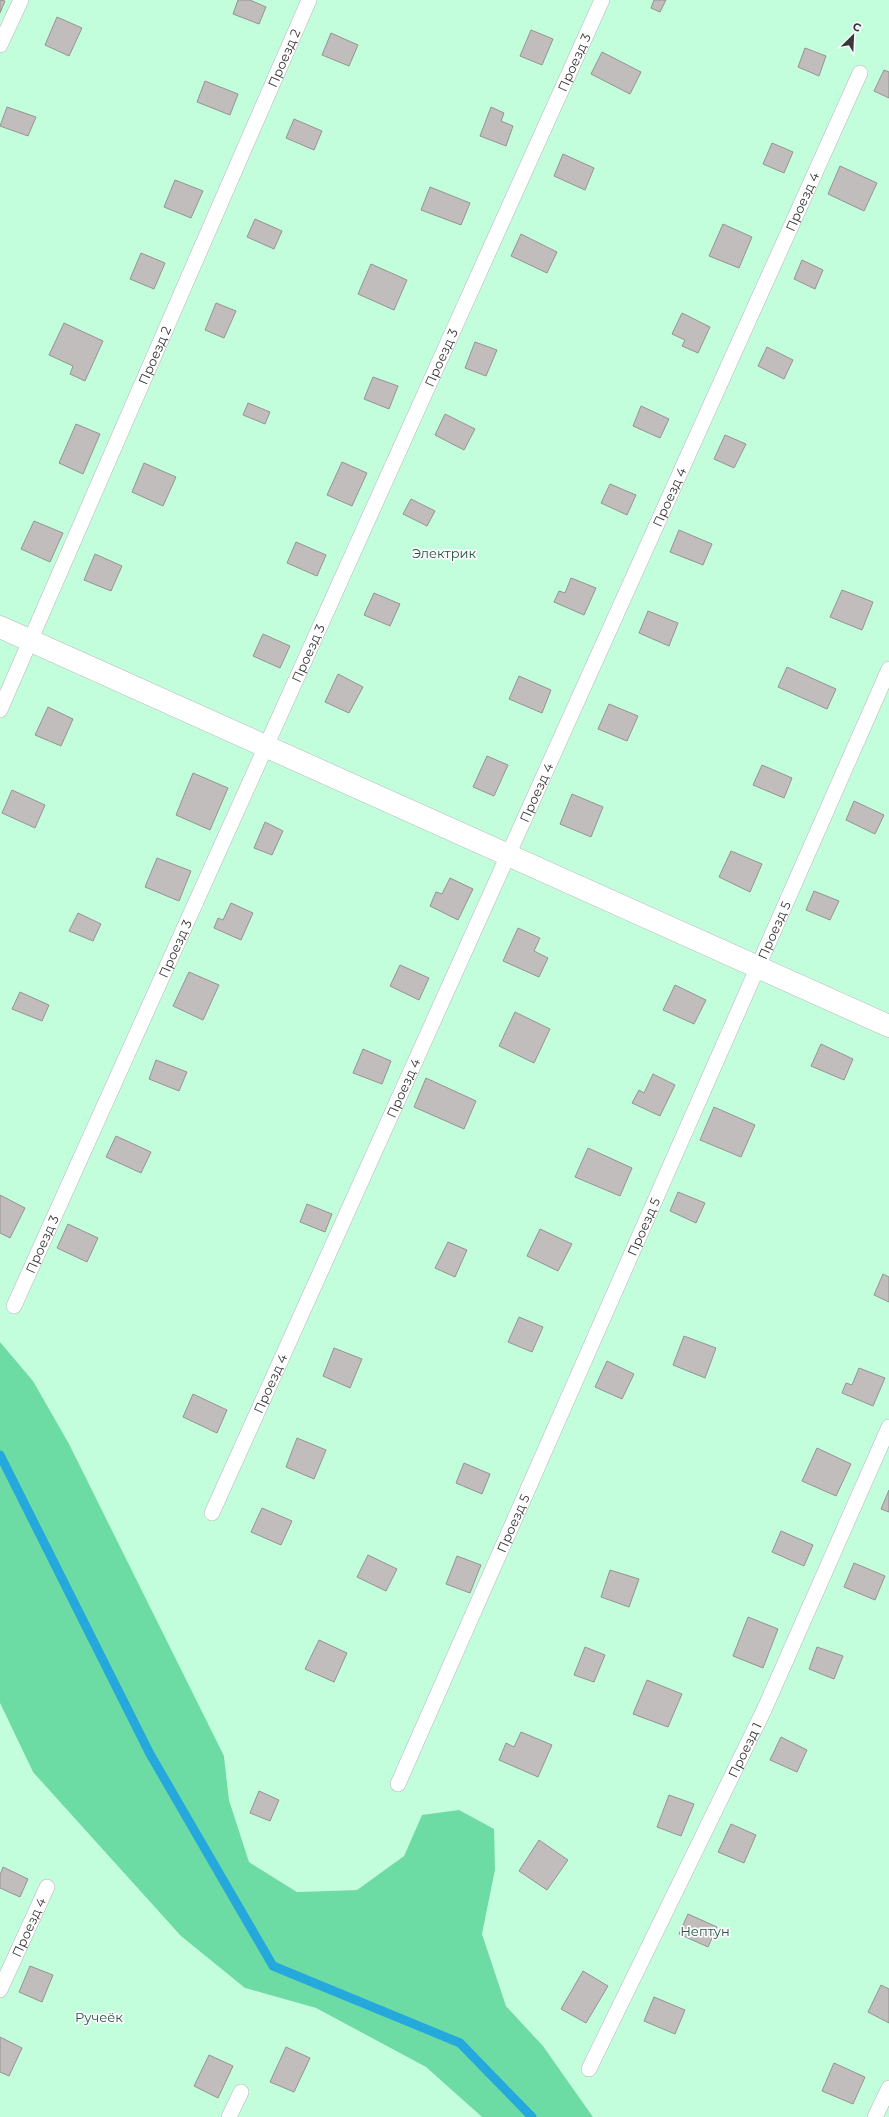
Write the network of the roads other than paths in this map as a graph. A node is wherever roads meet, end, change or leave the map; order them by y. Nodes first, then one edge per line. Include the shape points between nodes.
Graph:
1 (21, 0) edge
2 (309, 0) edge
3 (602, 0) edge
4 (0, 45) edge
5 (860, 73) dead end
6 (0, 627) edge
7 (30, 640) junction
8 (889, 669) edge
9 (0, 710) edge
10 (266, 746) junction
11 (508, 855) junction
12 (758, 967) junction
13 (889, 1026) edge
14 (14, 1306) dead end
15 (889, 1427) edge
16 (212, 1513) dead end
17 (398, 1784) dead end
18 (47, 1887) dead end
19 (0, 1990) edge
20 (588, 2069) dead end
21 (889, 2088) edge
22 (241, 2092) dead end
23 (229, 2117) edge
24 (875, 2117) edge

1 - 4 lane
2 - 7 lane, Проезд 2
3 - 10 lane, Проезд 3
5 - 11 lane, Проезд 4
6 - 7 street
7 - 9 lane, Проезд 2
7 - 10 street
8 - 12 lane, Проезд 5
10 - 11 street
10 - 14 lane, Проезд 3
11 - 12 street
11 - 16 lane, Проезд 4
12 - 13 street
12 - 17 lane, Проезд 5
15 - 20 lane, Проезд 1 via 764,1710
18 - 19 lane, Проезд 4
21 - 24 lane
22 - 23 lane

